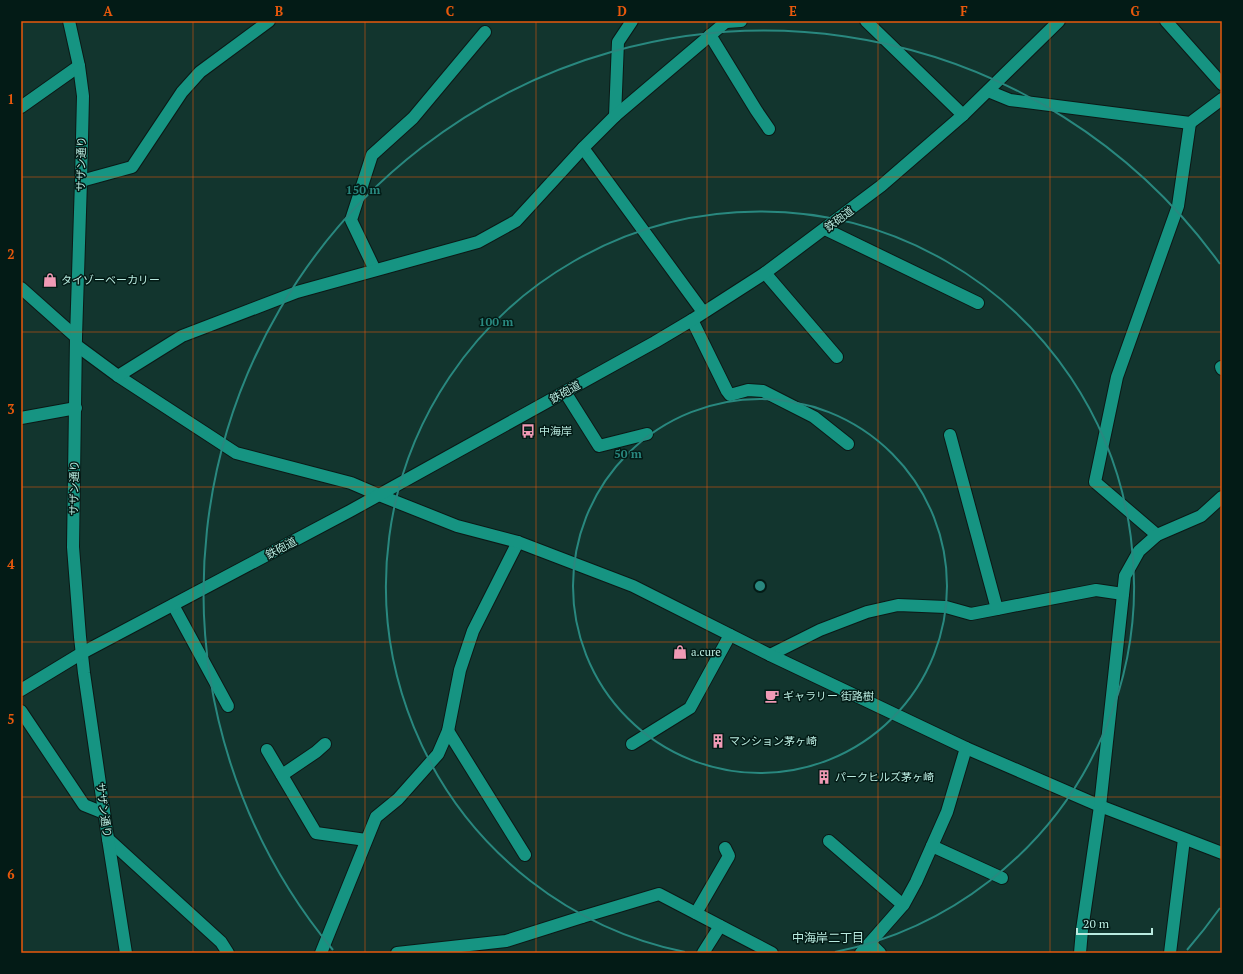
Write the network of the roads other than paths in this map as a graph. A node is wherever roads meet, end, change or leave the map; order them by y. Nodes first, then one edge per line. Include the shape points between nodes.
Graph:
1 (69, 21) edge
2 (269, 21) edge
3 (632, 21) edge
4 (726, 21) edge
5 (740, 21) edge
6 (866, 21) edge
7 (1059, 21) edge
8 (1166, 21) edge
9 (485, 32) dead end
10 (710, 35) junction
11 (79, 66) junction
12 (1222, 84) edge
13 (988, 91) junction
14 (1222, 99) edge
15 (21, 106) edge
16 (963, 115) junction
17 (615, 116) junction
18 (1190, 123) junction
19 (769, 129) dead end
20 (583, 148) junction
21 (81, 181) junction
22 (825, 229) junction
23 (375, 270) junction
24 (765, 273) junction
25 (21, 288) edge
26 (978, 303) dead end
27 (703, 312) junction
28 (692, 320) junction
29 (76, 341) junction
30 (836, 357) dead end
31 (118, 376) junction
32 (565, 392) junction
33 (76, 408) junction
34 (21, 418) edge
35 (647, 434) dead end
36 (950, 435) dead end
37 (848, 444) dead end
38 (379, 495) junction
39 (1222, 497) edge
40 (1157, 535) junction
41 (518, 542) junction
42 (1123, 594) junction
43 (173, 605) junction
44 (997, 609) junction
45 (730, 635) junction
46 (82, 653) junction
47 (770, 655) junction
48 (21, 690) edge
49 (228, 706) dead end
50 (21, 711) edge
51 (448, 731) junction
52 (325, 744) dead end
53 (632, 744) dead end
54 (966, 748) junction
55 (267, 750) dead end
56 (282, 775) junction
57 (1100, 806) junction
58 (104, 813) junction
59 (108, 839) junction
60 (1184, 839) junction
61 (366, 840) junction
62 (829, 841) dead end
63 (932, 846) junction
64 (725, 848) dead end
65 (1222, 853) edge
66 (524, 854) dead end
67 (1002, 878) dead end
68 (903, 905) junction
69 (696, 913) junction
70 (720, 926) junction
71 (870, 942) junction
72 (126, 953) edge
73 (228, 953) edge
74 (321, 953) edge
75 (397, 953) edge
76 (703, 953) edge
77 (772, 953) edge
78 (861, 953) edge
79 (880, 953) edge
80 (1080, 953) edge
81 (1170, 953) edge

1 - 11 street, サザン通り
2 - 21 street via 200,72 182,92 132,167
3 - 17 street via 618,42
4 - 5 street
4 - 10 street
6 - 16 street
7 - 13 street, 鉄砲道
8 - 12 street
9 - 23 street via 413,118 372,155 351,220
10 - 17 street
10 - 19 street
11 - 15 street
11 - 21 street, サザン通り via 83,96
13 - 16 street, 鉄砲道
13 - 18 street via 1010,100
14 - 18 street
16 - 22 street, 鉄砲道 via 881,186
17 - 20 street
18 - 40 street via 1178,206 1117,377 1094,482
20 - 23 street via 516,221 478,242
20 - 27 street
21 - 29 street, サザン通り
22 - 24 street, 鉄砲道
22 - 26 street
23 - 31 street via 297,292 182,336
24 - 27 street, 鉄砲道
24 - 30 street
25 - 29 street
27 - 28 street, 鉄砲道
28 - 32 street, 鉄砲道
28 - 37 street via 730,395 748,390 763,390 814,416
29 - 31 street
29 - 33 street, サザン通り
31 - 38 street via 236,453 351,483
32 - 35 street via 599,446
32 - 38 street, 鉄砲道
33 - 34 street
33 - 46 street, サザン通り via 73,547
36 - 44 street
38 - 41 street via 457,526
38 - 43 street, 鉄砲道
39 - 40 street via 1201,516
40 - 42 street via 1139,551 1128,570
41 - 45 street via 633,586
41 - 51 street via 473,631 460,670
42 - 44 street via 1096,590
42 - 57 street
43 - 46 street, 鉄砲道
43 - 49 street
44 - 47 street via 972,614 946,607 898,605 867,612 820,630
45 - 47 street
45 - 53 street via 690,708
46 - 48 street, 鉄砲道
46 - 58 street, サザン通り
47 - 54 street
50 - 58 street via 84,805
51 - 61 street via 438,754 398,799 376,817
51 - 66 street
52 - 56 street
54 - 57 street
54 - 63 street via 947,812
55 - 56 street
56 - 61 street via 316,833
57 - 60 street
57 - 80 street
58 - 59 street, サザン通り
59 - 72 street, サザン通り
59 - 73 street via 221,942
60 - 65 street
60 - 81 street
61 - 74 street
62 - 68 street
63 - 67 street
63 - 68 street
64 - 69 street via 729,856
68 - 71 street
69 - 70 street
69 - 75 street via 659,894 506,941
70 - 76 street
70 - 77 street
71 - 78 street
71 - 79 street

